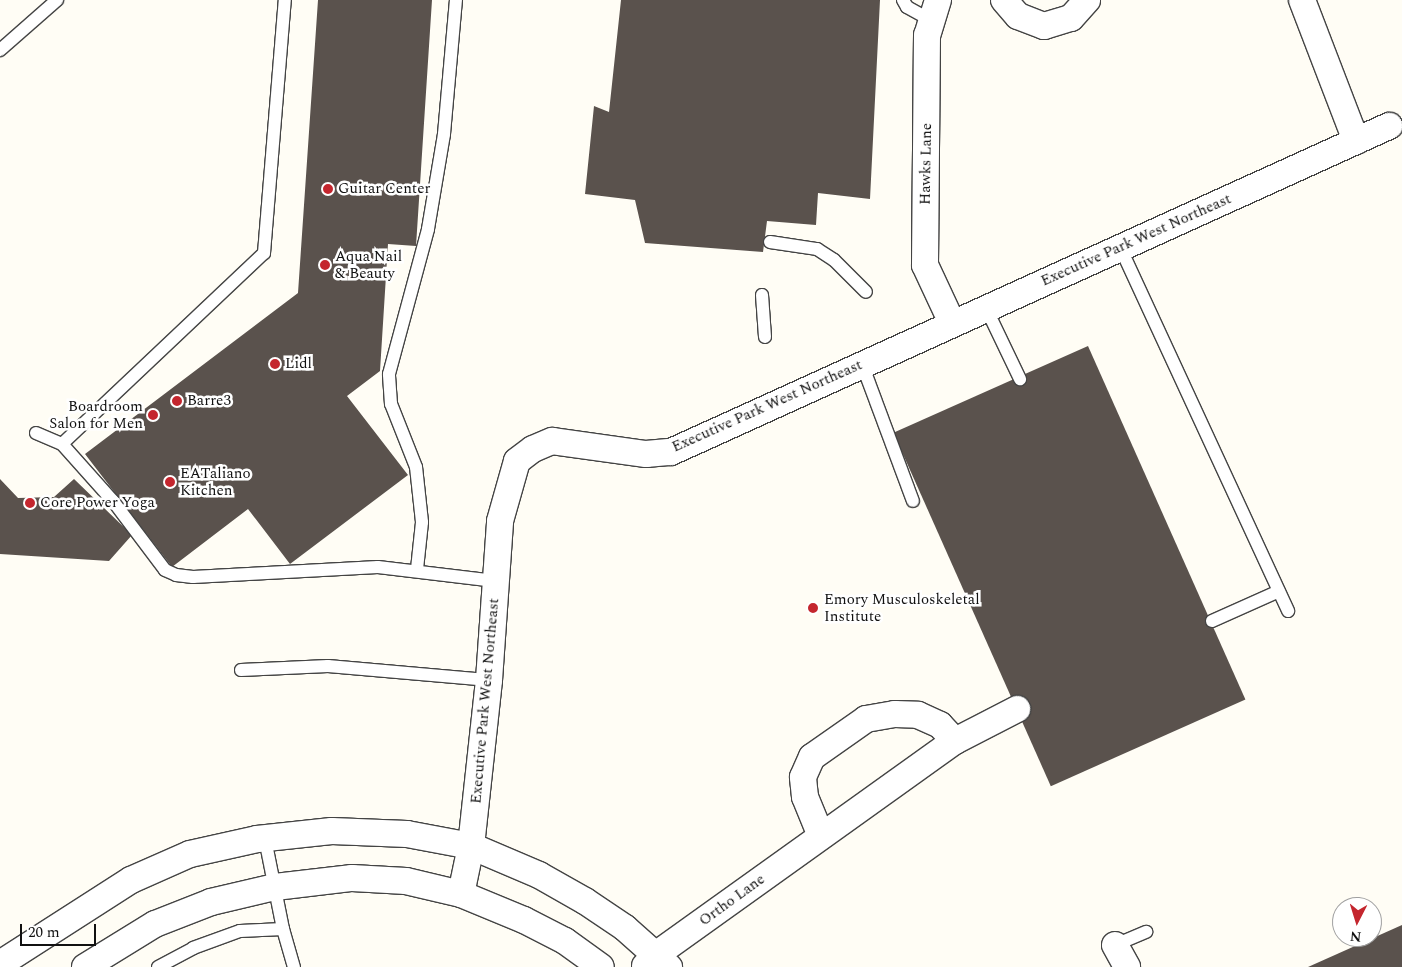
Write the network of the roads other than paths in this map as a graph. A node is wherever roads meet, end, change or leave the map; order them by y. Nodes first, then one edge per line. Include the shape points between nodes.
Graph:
1 (57, 0) edge
2 (285, 0) edge
3 (456, 0) edge
4 (903, 0) edge
5 (1004, 0) edge
6 (1087, 0) edge
7 (1302, 0) edge
8 (935, 11) edge
9 (0, 50) edge
10 (1395, 123) edge
11 (1356, 142) junction
12 (770, 242) dead end
13 (1120, 247) junction
14 (866, 292) dead end
15 (762, 295) dead end
16 (986, 308) junction
17 (952, 323) junction
18 (765, 337) dead end
19 (862, 364) junction
20 (1020, 379) dead end
21 (36, 433) dead end
22 (62, 444) junction
23 (913, 501) dead end
24 (417, 569) junction
25 (495, 581) junction
26 (1279, 591) junction
27 (1288, 611) dead end
28 (1212, 621) dead end
29 (241, 670) dead end
30 (489, 680) junction
31 (1017, 709) dead end
32 (955, 741) junction
33 (821, 836) junction
34 (265, 838) junction
35 (471, 846) junction
36 (275, 887) junction
37 (461, 894) junction
38 (284, 928) junction
39 (1146, 932) dead end
40 (1121, 956) edge
41 (657, 963) edge
42 (0, 964) edge
43 (85, 967) edge
44 (158, 967) edge
45 (294, 967) edge
46 (601, 967) edge

1 - 9 lane
2 - 22 lane via 264,253
3 - 24 lane via 444,134 428,229 389,374 390,404 416,467 422,522
4 - 8 lane via 907,7
5 - 6 street via 1018,16 1044,26 1071,18
7 - 11 street
8 - 17 street, Hawks Lane via 928,34 924,265
10 - 11 street, Executive Park West Northeast
11 - 13 street, Executive Park West Northeast
12 - 14 lane via 817,249 834,260
13 - 16 street, Executive Park West Northeast
13 - 26 lane
15 - 18 lane
16 - 17 street, Executive Park West Northeast
16 - 20 lane
17 - 19 street, Executive Park West Northeast
19 - 23 lane
19 - 25 street, Executive Park West Northeast via 671,452 646,454 552,441 533,449 517,461 508,487 500,520
21 - 22 lane
22 - 24 lane via 113,501 165,570 176,575 193,578 378,567
24 - 25 lane
25 - 30 street, Executive Park West Northeast
26 - 27 lane
26 - 28 lane
29 - 30 lane via 328,666
30 - 35 street, Executive Park West Northeast
31 - 32 street, Ortho Lane
32 - 33 street, Ortho Lane
32 - 33 street via 940,724 918,716 895,714 866,719 812,757 803,777 804,787
33 - 41 street, Ortho Lane
34 - 35 street via 332,831 407,834
34 - 36 lane
34 - 42 street via 190,854 131,880
35 - 37 street, Executive Park West Northeast
35 - 41 street via 539,875 585,901
36 - 37 street via 352,878 406,881
36 - 38 lane
36 - 43 street via 211,902 155,924
37 - 46 street via 565,941
38 - 44 lane via 240,931 193,948
38 - 45 lane
39 - 40 lane

